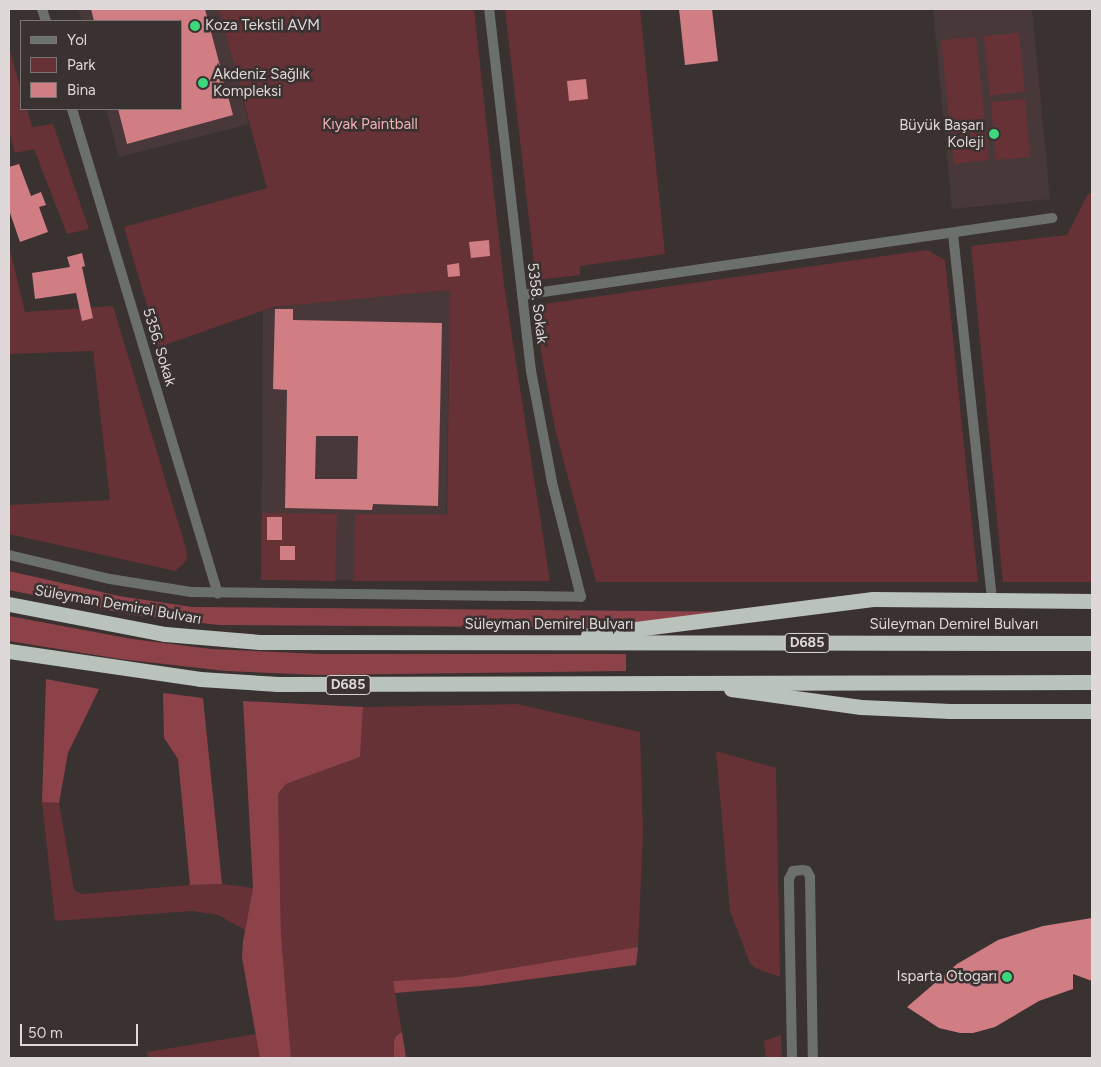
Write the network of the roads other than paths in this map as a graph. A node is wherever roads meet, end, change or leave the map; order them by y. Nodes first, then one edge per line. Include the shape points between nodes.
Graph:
1 (489, 9) edge
2 (72, 110) edge
3 (1052, 218) dead end
4 (954, 234) junction
5 (522, 295) junction
6 (9, 555) edge
7 (218, 594) junction
8 (992, 600) junction
9 (1092, 601) edge
10 (9, 604) edge
11 (522, 643) junction
12 (1092, 643) edge
13 (9, 651) edge
14 (1092, 682) edge
15 (690, 683) junction
16 (1092, 711) edge
17 (792, 1058) edge
18 (813, 1058) edge

1 - 5 street, 5358. Sokak
2 - 7 street, 5356. Sokak
3 - 4 street
4 - 5 street
4 - 8 street
5 - 7 street, 5358. Sokak via 540,426 581,597
6 - 7 street via 160,588
8 - 9 highway
8 - 11 highway via 873,600
10 - 11 highway, Süleyman Demirel Bulvarı / D685 via 157,633 210,639
11 - 12 highway, Süleyman Demirel Bulvarı / D685
13 - 15 highway, D685 via 120,669 243,683
14 - 15 highway, D685
15 - 16 highway via 861,707
17 - 18 street via 789,879 793,871 803,870 810,877

